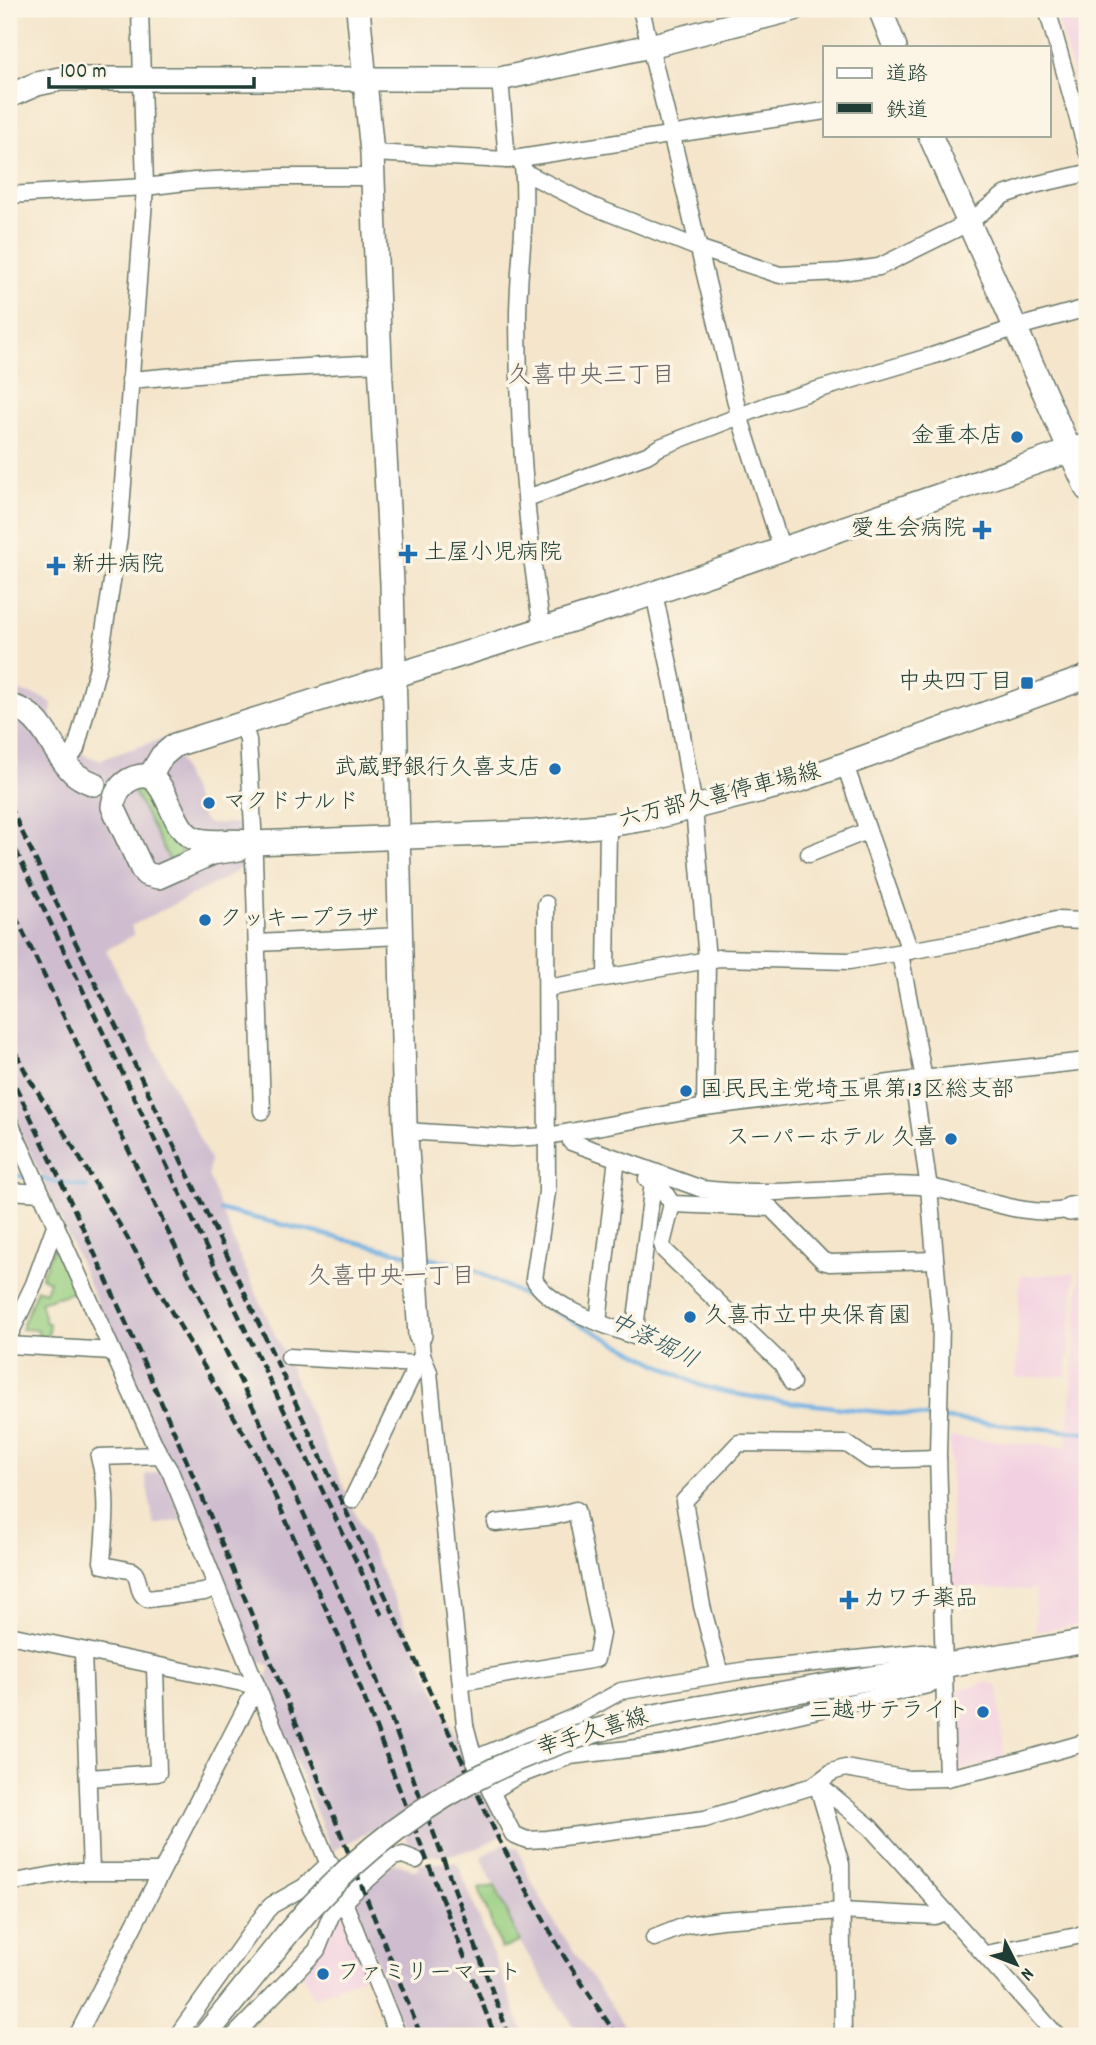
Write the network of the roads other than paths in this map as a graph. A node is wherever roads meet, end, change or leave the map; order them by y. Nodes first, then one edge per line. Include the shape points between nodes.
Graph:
1 (140, 9) edge
2 (358, 9) edge
3 (642, 9) edge
4 (794, 9) edge
5 (880, 9) edge
6 (1047, 9) edge
7 (650, 46) junction
8 (895, 46) edge
9 (1057, 75) edge
10 (143, 78) junction
11 (365, 79) junction
12 (500, 79) junction
13 (9, 96) edge
14 (823, 111) edge
15 (672, 133) junction
16 (930, 136) edge
17 (1087, 151) edge
18 (372, 153) junction
19 (517, 163) junction
20 (1087, 173) edge
21 (373, 177) junction
22 (145, 187) junction
23 (9, 195) edge
24 (968, 223) junction
25 (698, 248) junction
26 (1087, 307) edge
27 (1014, 328) junction
28 (380, 363) junction
29 (130, 380) junction
30 (739, 415) junction
31 (1078, 448) edge
32 (1087, 489) edge
33 (527, 498) junction
34 (782, 550) junction
35 (654, 593) junction
36 (542, 629) junction
37 (396, 676) junction
38 (1087, 677) edge
39 (12, 701) edge
40 (243, 724) junction
41 (66, 764) junction
42 (845, 765) junction
43 (140, 778) junction
44 (94, 784) junction
45 (113, 807) junction
46 (694, 808) junction
47 (608, 825) junction
48 (184, 831) junction
49 (867, 831) junction
50 (399, 838) junction
51 (253, 843) junction
52 (808, 854) dead end
53 (183, 865) junction
54 (545, 904) dead end
55 (1087, 920) edge
56 (401, 936) junction
57 (257, 943) junction
58 (905, 953) junction
59 (707, 960) junction
60 (606, 976) junction
61 (547, 988) junction
62 (1087, 1061) edge
63 (918, 1079) junction
64 (705, 1107) junction
65 (262, 1111) dead end
66 (9, 1121) edge
67 (406, 1131) junction
68 (548, 1136) junction
69 (570, 1137) junction
70 (616, 1166) junction
71 (929, 1188) junction
72 (665, 1189) junction
73 (9, 1191) edge
74 (40, 1191) junction
75 (1079, 1208) edge
76 (55, 1223) junction
77 (935, 1260) junction
78 (598, 1322) junction
79 (9, 1336) edge
80 (9, 1345) edge
81 (112, 1351) junction
82 (420, 1351) junction
83 (289, 1357) dead end
84 (792, 1383) dead end
85 (160, 1454) junction
86 (939, 1458) junction
87 (352, 1500) dead end
88 (496, 1523) dead end
89 (216, 1587) junction
90 (9, 1636) edge
91 (1087, 1641) edge
92 (83, 1652) junction
93 (945, 1666) junction
94 (156, 1667) junction
95 (720, 1674) junction
96 (461, 1682) junction
97 (257, 1686) junction
98 (1087, 1742) edge
99 (474, 1759) junction
100 (947, 1777) junction
101 (89, 1778) junction
102 (817, 1783) junction
103 (491, 1792) junction
104 (416, 1860) dead end
105 (330, 1863) junction
106 (91, 1871) junction
107 (160, 1872) junction
108 (9, 1883) edge
109 (345, 1900) junction
110 (841, 1911) junction
111 (944, 1912) junction
112 (1087, 1932) edge
113 (654, 1938) dead end
114 (986, 1954) junction
115 (76, 2036) edge
116 (177, 2036) edge
117 (205, 2036) edge
118 (234, 2036) edge
119 (398, 2036) edge
120 (843, 2036) edge
121 (1057, 2036) edge

1 - 10 street
2 - 11 street
3 - 7 street
4 - 7 street
5 - 8 street
6 - 9 street
7 - 12 street
7 - 15 street
9 - 17 street
10 - 11 street
10 - 13 street via 60,79
10 - 22 street
11 - 12 street
11 - 18 street
12 - 19 street
14 - 15 street
15 - 19 street
15 - 25 street
16 - 24 street
18 - 19 street
18 - 21 street
19 - 25 street via 592,206
19 - 33 street via 522,256 519,374
20 - 24 street via 1003,195
21 - 22 street via 278,177
21 - 28 street
22 - 23 street
22 - 29 street
24 - 25 street via 879,267 841,272 780,275
24 - 27 street
25 - 30 street
26 - 27 street
27 - 30 street
27 - 31 street
28 - 29 street
28 - 37 street
29 - 41 street via 119,537 99,663 76,749
30 - 33 street via 647,455
30 - 34 street
31 - 32 street
31 - 34 street
33 - 36 street
34 - 35 street
35 - 36 street
35 - 46 street
36 - 37 street
37 - 40 street
37 - 50 street
38 - 42 street, 六万部久喜停車場線
39 - 41 street via 41,726
40 - 43 street via 175,745
40 - 51 street via 248,740
41 - 44 street via 79,778
42 - 46 street, 六万部久喜停車場線
42 - 49 street
43 - 44 street
43 - 45 street via 117,791
43 - 48 street via 158,783
44 - 45 street
45 - 53 street via 146,874 158,877
46 - 47 street, 六万部久喜停車場線
46 - 59 street
47 - 50 street, 六万部久喜停車場線
47 - 60 street
48 - 51 street via 200,840
48 - 53 street via 188,857
49 - 52 street
49 - 58 street
50 - 51 street, 六万部久喜停車場線
50 - 56 street
51 - 53 street
51 - 57 street
54 - 61 street
55 - 58 street via 1056,920
56 - 57 street
56 - 67 street
57 - 65 street
58 - 59 street via 849,961
58 - 63 street
59 - 60 street
59 - 64 street
60 - 61 street
61 - 68 street
62 - 63 street
63 - 64 street
63 - 71 street
64 - 69 street
66 - 74 street
67 - 68 street
67 - 82 street
68 - 69 street
68 - 78 street via 544,1220 534,1279 561,1304
69 - 70 street via 576,1151
69 - 72 street
70 - 72 street
70 - 78 street
71 - 72 street
71 - 75 street via 1041,1213
71 - 77 street
72 - 77 street via 771,1208 830,1263
72 - 78 street via 634,1336
72 - 84 street via 663,1250 782,1364
73 - 74 street
74 - 76 street
76 - 79 street via 34,1284
76 - 81 street
77 - 86 street via 941,1326
80 - 81 street
81 - 85 street
82 - 83 street
82 - 87 street
82 - 96 street via 429,1372
85 - 89 street
85 - 89 street via 99,1457 107,1507 103,1565 132,1571 148,1599
86 - 93 street
86 - 95 street via 870,1460 847,1444 739,1443 684,1501 702,1606
88 - 96 street via 555,1517 576,1510 601,1634 596,1659
89 - 97 street
90 - 92 street
91 - 93 street, 幸手久喜線
92 - 94 street
92 - 101 street
93 - 95 street via 923,1652
93 - 100 street
93 - 103 street via 928,1685 663,1745 570,1756 517,1776
93 - 117 street, 幸手久喜線, bridge via 630,1720 533,1751 467,1783 412,1817 334,1883
94 - 97 street
94 - 101 street via 158,1773
95 - 99 street via 621,1691 572,1718
96 - 99 street
97 - 105 street
97 - 107 street
98 - 100 street
99 - 103 street
100 - 102 street via 908,1779 845,1768
101 - 106 street
102 - 103 street via 705,1819 527,1840 513,1834
102 - 110 street via 841,1864
102 - 111 street via 870,1827
104 - 109 street via 393,1857
105 - 109 street
105 - 116 street via 304,1887 267,1910
106 - 107 street
106 - 108 street
107 - 115 street
109 - 118 street via 332,1913 317,1950
109 - 119 street
110 - 111 street via 935,1916
110 - 113 street via 721,1920 687,1925
110 - 120 street
111 - 114 street
112 - 114 street
114 - 121 street

